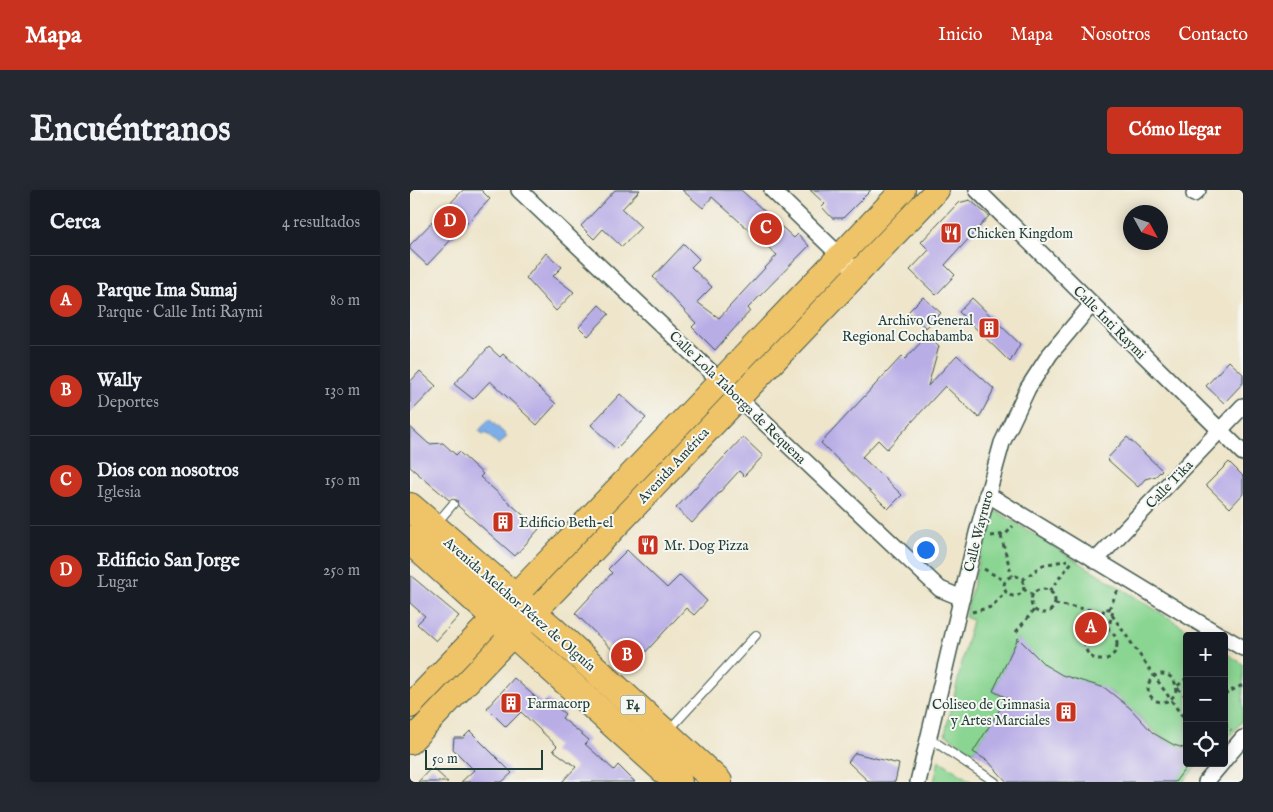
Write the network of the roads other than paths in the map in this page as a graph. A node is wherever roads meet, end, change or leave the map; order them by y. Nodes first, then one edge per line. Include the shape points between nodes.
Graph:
1 (519, 190) edge
2 (772, 190) edge
3 (903, 190) edge
4 (937, 190) edge
5 (977, 190) edge
6 (840, 255) junction
7 (858, 273) junction
8 (1092, 304) junction
9 (720, 380) junction
10 (738, 397) junction
11 (1243, 406) edge
12 (1220, 431) junction
13 (1243, 453) edge
14 (987, 494) junction
15 (453, 504) dead end
16 (410, 507) edge
17 (421, 534) edge
18 (1095, 561) junction
19 (962, 598) junction
20 (514, 615) junction
21 (1215, 632) edge
22 (756, 635) dead end
23 (1228, 640) edge
24 (1243, 648) edge
25 (410, 706) edge
26 (664, 734) junction
27 (1237, 734) edge
28 (929, 738) junction
29 (410, 742) edge
30 (1228, 752) edge
31 (1219, 767) edge
32 (678, 782) edge
33 (718, 782) edge
34 (918, 782) edge
35 (995, 782) edge
36 (1206, 782) edge

1 - 9 street, Calle Lola Taborga de Requena
2 - 6 street
3 - 6 main road, Avenida América
4 - 7 main road, Avenida América
5 - 8 street, Calle Inti Raymi
6 - 7 street
6 - 9 main road, Avenida América
7 - 10 main road, Avenida América
8 - 12 street, Calle Inti Raymi
8 - 14 street, Calle Wayruro via 1050,354 1028,388 1002,443
9 - 10 street, Calle Lola Taborga de Requena
9 - 20 main road, Avenida América
10 - 19 street, Calle Lola Taborga de Requena via 940,589
10 - 20 main road, Avenida América
11 - 12 street, Calle Tika
12 - 13 street, Calle Inti Raymi
12 - 18 street, Calle Tika
14 - 18 street
14 - 19 street, Calle Wayruro
15 - 17 lane
16 - 17 highway, Avenida Melchor Pérez de Olguín / F4
17 - 20 highway, Avenida Melchor Pérez de Olguín / F4
18 - 21 street
19 - 28 street, Calle Wayruro
20 - 25 main road, Avenida América
20 - 26 highway, Avenida Melchor Pérez de Olguín / F4
20 - 29 main road, Avenida América
20 - 32 highway, Avenida Melchor Pérez de Olguín / F4
22 - 26 lane
23 - 24 street
26 - 33 highway, Avenida Melchor Pérez de Olguín / F4
27 - 30 street
28 - 34 street, Calle Wayruro
28 - 35 lane
31 - 36 street

